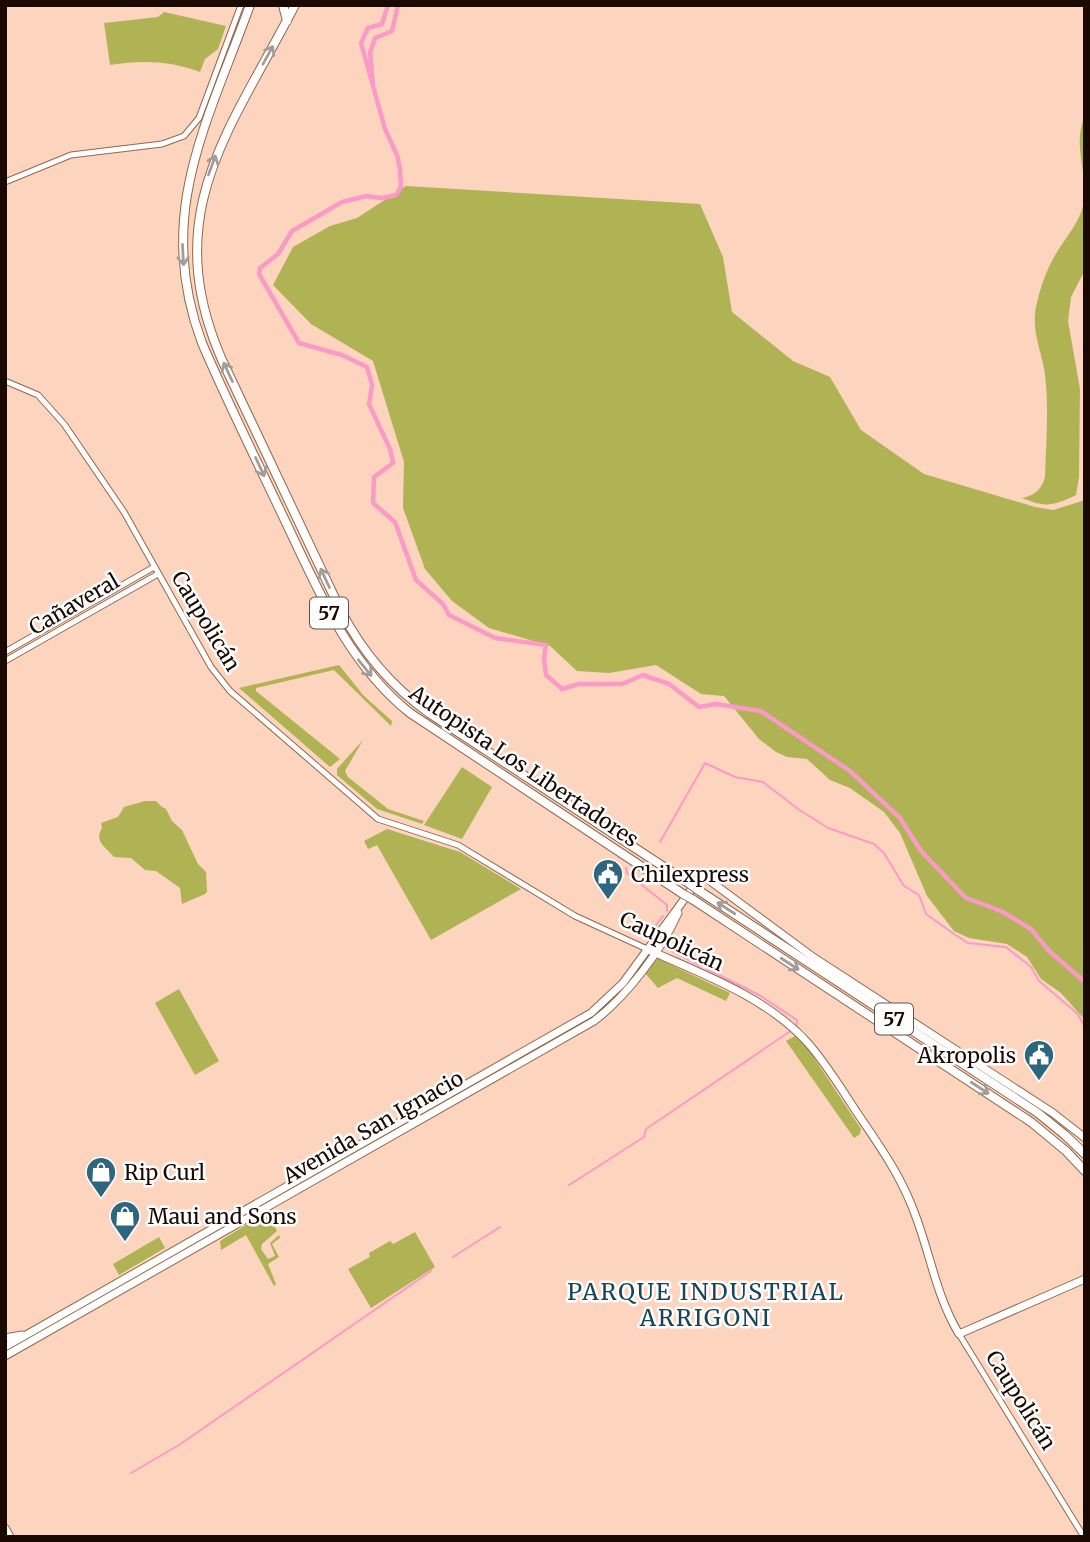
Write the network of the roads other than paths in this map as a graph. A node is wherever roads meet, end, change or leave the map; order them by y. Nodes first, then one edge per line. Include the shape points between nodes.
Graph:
1 (283, 5) edge
2 (295, 5) edge
3 (248, 6) edge
4 (287, 21) junction
5 (5, 182) edge
6 (5, 381) edge
7 (154, 567) junction
8 (158, 574) junction
9 (5, 652) edge
10 (5, 661) edge
11 (651, 951) junction
12 (1085, 1138) edge
13 (1085, 1154) edge
14 (1085, 1171) edge
15 (145, 1272) junction
16 (1085, 1279) edge
17 (29, 1334) junction
18 (959, 1334) junction
19 (5, 1338) edge
20 (21, 1343) junction
21 (7, 1354) edge
22 (5, 1528) edge
23 (10, 1537) edge
24 (1084, 1537) edge

1 - 4 highway
2 - 4 highway, Autopista Los Libertadores / 57
3 - 5 street via 192,130 171,142 71,155
3 -> 14 highway, Autopista Los Libertadores / 57, bridge via 187,187 182,224 184,271 191,309 208,356 331,616 364,668 401,706 1023,1116
13 -> 4 highway, Autopista Los Libertadores / 57, bridge via 1038,1113 429,713 398,688 359,642 228,372 201,293 197,247 209,173
6 - 7 street, Caupolicán via 38,396 64,424 124,512
7 - 8 street, Caupolicán
7 - 9 street, Cañaveral
8 - 10 street, Cañaveral
8 - 11 street, Caupolicán via 223,685 372,814 386,823 458,845 575,916
11 - 12 main road, Avenida San Ignacio via 702,875 813,957
11 - 15 main road, Avenida San Ignacio via 625,993 608,1009
11 - 18 main road, Caupolicán via 739,992 791,1027 815,1053 901,1182 918,1221 941,1300
15 - 17 main road, Avenida San Ignacio
15 - 20 main road, Avenida San Ignacio
16 - 18 main road
17 - 19 main road
17 - 20 main road, Avenida San Ignacio
18 - 24 street, Caupolicán
20 - 21 main road, Avenida San Ignacio
22 - 23 main road

